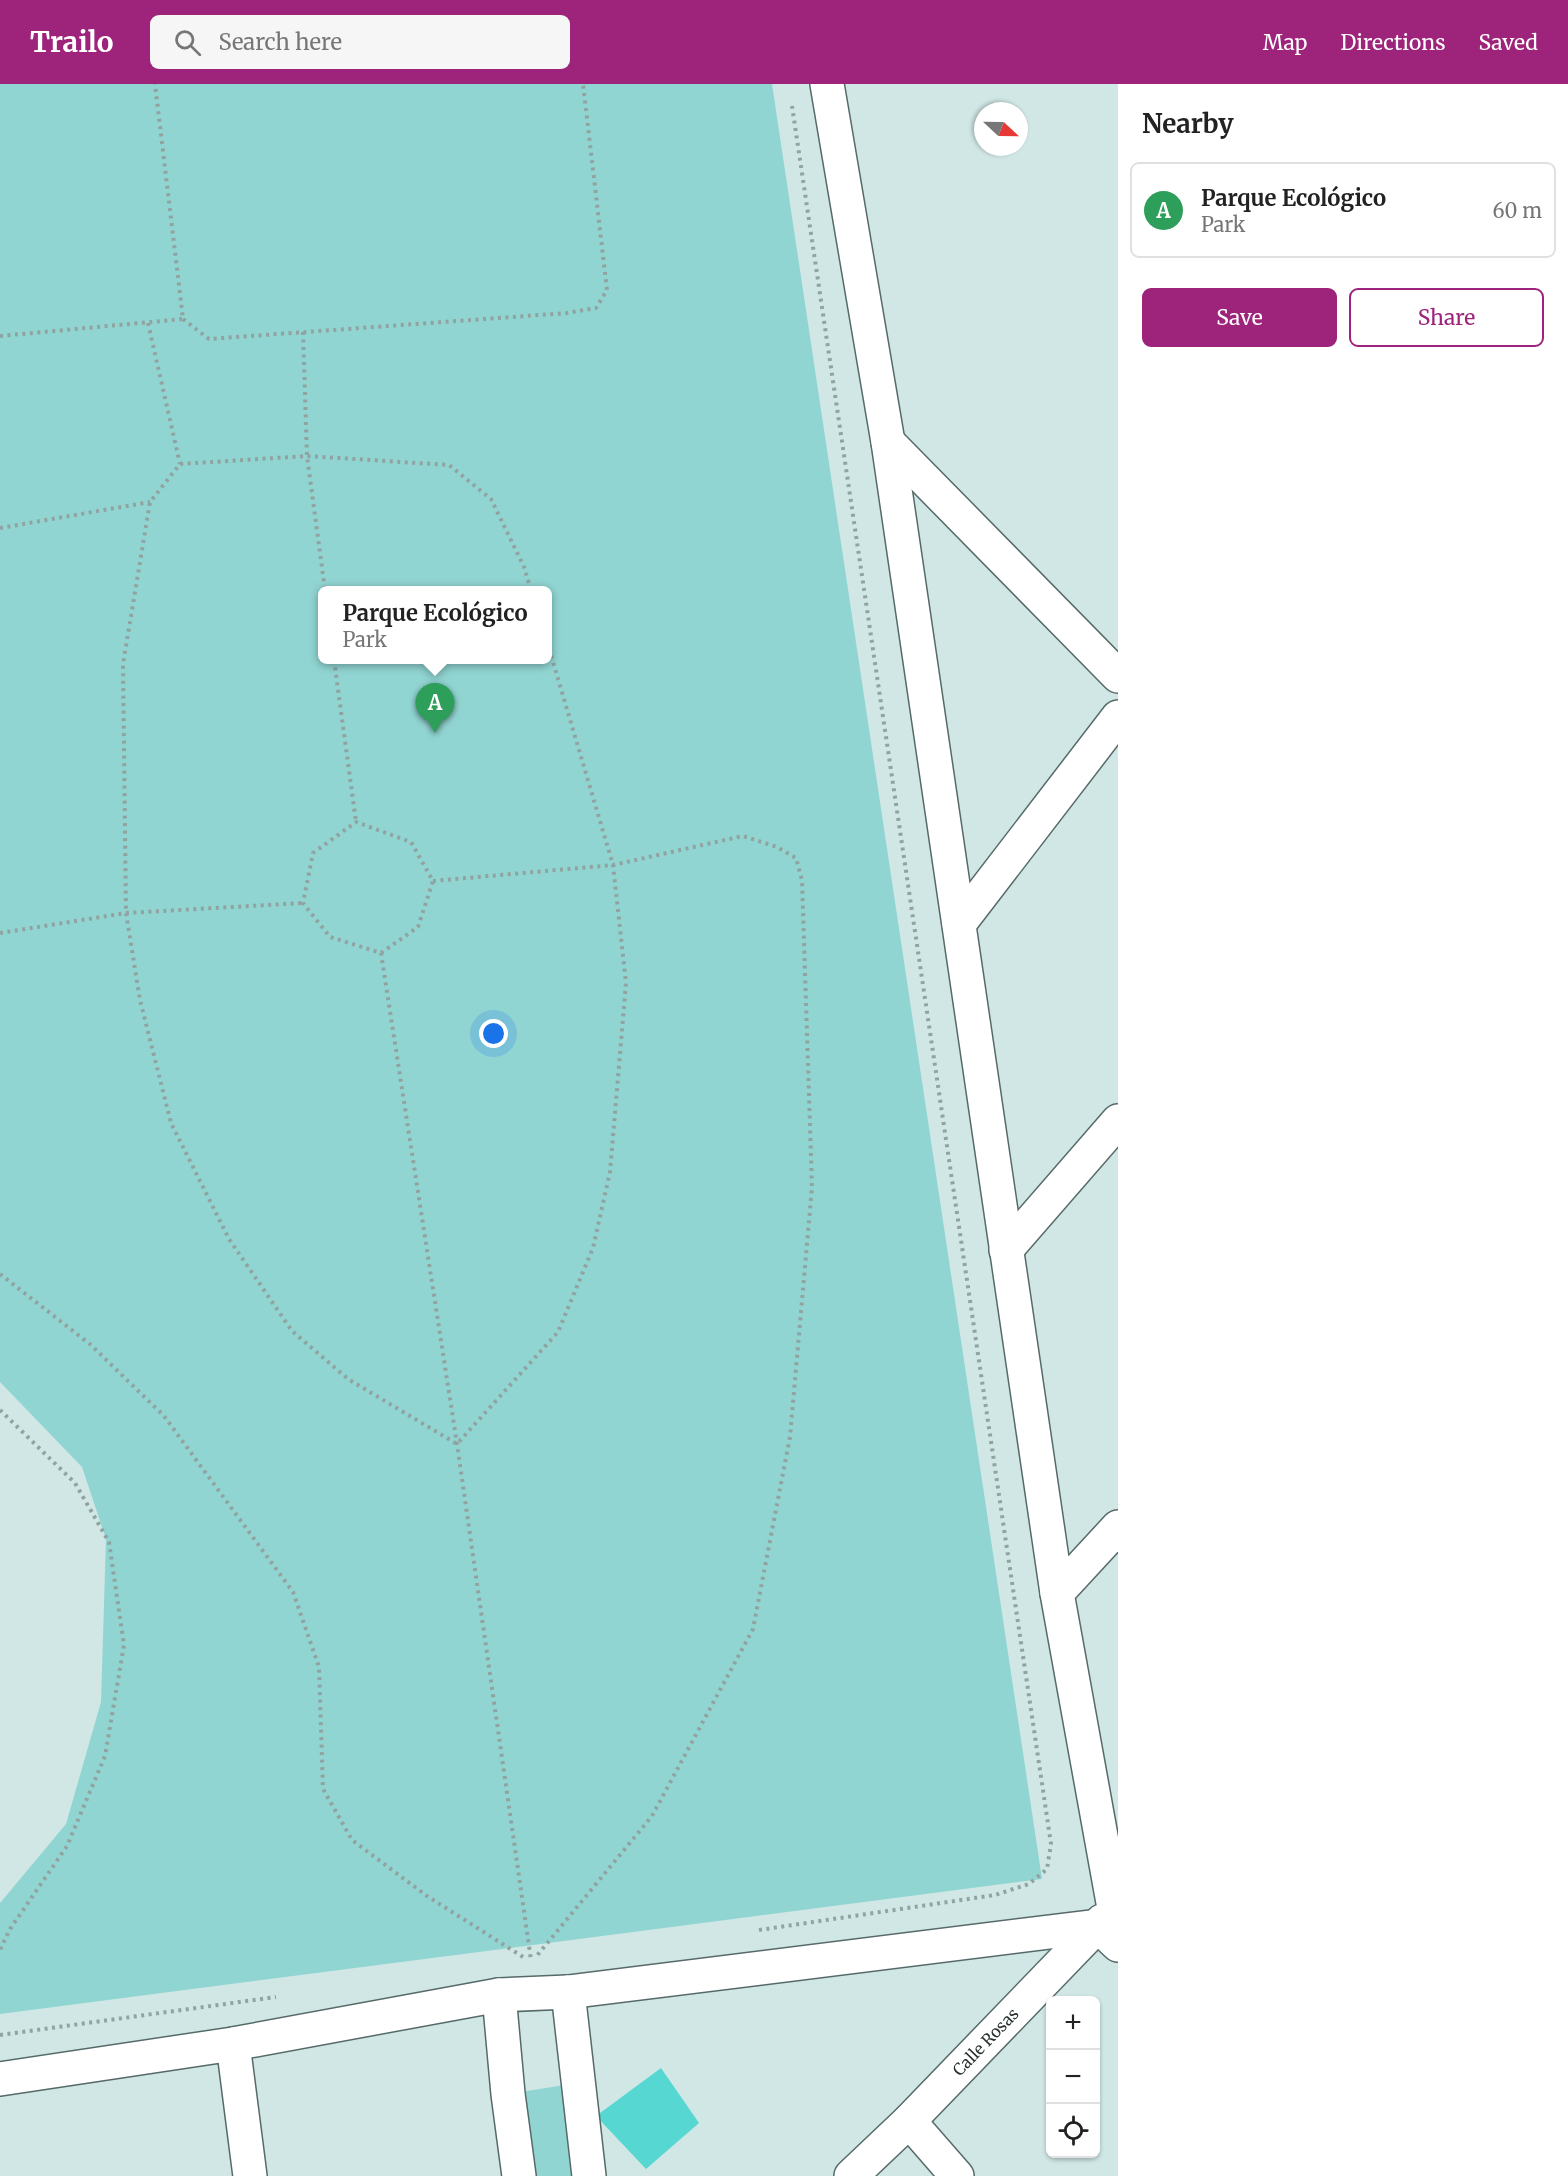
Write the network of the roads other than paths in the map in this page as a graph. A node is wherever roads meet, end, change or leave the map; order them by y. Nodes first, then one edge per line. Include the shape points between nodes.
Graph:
1 (828, 84) edge
2 (888, 442) junction
3 (1118, 676) edge
4 (1118, 717) edge
5 (959, 924) junction
6 (1118, 1121) edge
7 (1006, 1250) junction
8 (1118, 1527) edge
9 (1057, 1593) junction
10 (1112, 1921) edge
11 (568, 1992) junction
12 (499, 1995) junction
13 (233, 2044) junction
14 (0, 2079) edge
15 (909, 2121) junction
16 (250, 2176) edge
17 (519, 2176) edge
18 (589, 2176) edge
19 (851, 2176) edge
20 (957, 2176) edge

1 - 2 street
2 - 3 street
2 - 5 street
4 - 5 street
5 - 7 street
6 - 7 street
7 - 9 street
8 - 9 street
9 - 10 street
10 - 11 street
10 - 15 street, Calle Rosas
11 - 12 street
11 - 18 street
12 - 13 street
12 - 17 street
13 - 14 street
13 - 16 street
15 - 19 street, Calle Rosas
15 - 20 street

